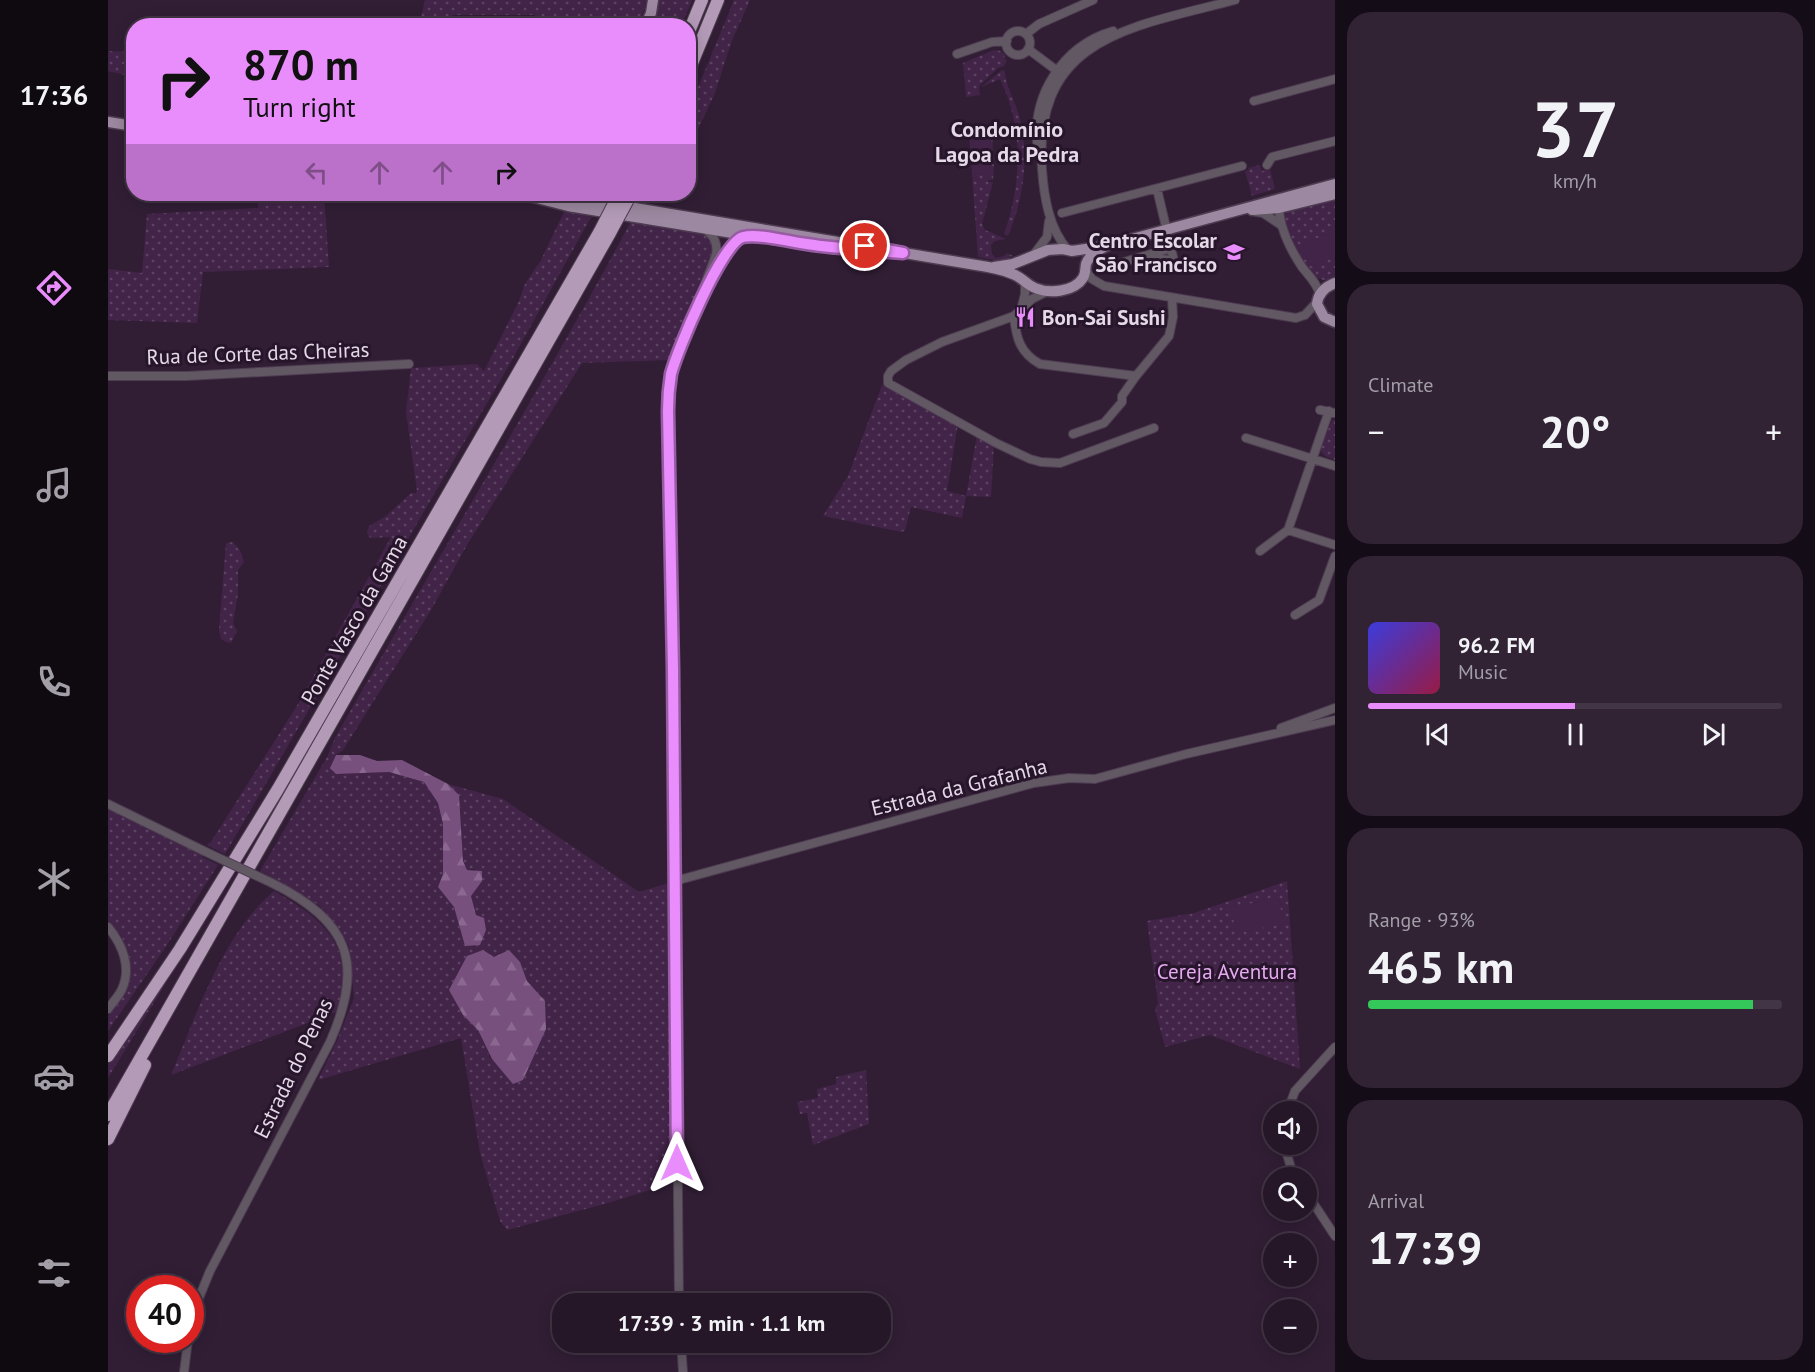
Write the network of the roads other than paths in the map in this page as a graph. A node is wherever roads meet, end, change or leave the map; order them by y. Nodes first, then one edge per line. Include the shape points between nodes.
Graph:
1 (653, 0) edge
2 (702, 0) edge
3 (718, 0) edge
4 (1093, 0) edge
5 (1234, 0) edge
6 (649, 18) edge
7 (695, 18) edge
8 (1137, 26) junction
9 (1026, 34) junction
10 (1007, 41) junction
11 (1028, 49) junction
12 (696, 54) edge
13 (957, 54) dead end
14 (1070, 66) junction
15 (1056, 70) junction
16 (1335, 79) edge
17 (1053, 91) junction
18 (1254, 101) dead end
19 (108, 122) edge
20 (126, 125) edge
21 (1335, 141) edge
22 (1042, 163) junction
23 (1267, 165) dead end
24 (1242, 166) dead end
25 (1335, 184) edge
26 (1157, 189) junction
27 (1335, 194) edge
28 (1284, 197) junction
29 (585, 201) edge
30 (593, 201) edge
31 (616, 201) edge
32 (626, 201) edge
33 (599, 202) joint
34 (1279, 208) junction
35 (1245, 211) junction
36 (1065, 212) dead end
37 (1049, 213) junction
38 (718, 221) junction
39 (1281, 225) junction
40 (701, 227) junction
41 (1167, 230) junction
42 (605, 232) junction
43 (730, 233) junction
44 (802, 235) junction
45 (757, 237) junction
46 (1106, 246) junction
47 (1171, 248) junction
48 (727, 251) junction
49 (1070, 251) junction
50 (903, 253) junction
51 (716, 255) junction
52 (1030, 256) junction
53 (1144, 256) junction
54 (1111, 266) dead end
55 (988, 267) junction
56 (1086, 268) junction
57 (1024, 280) junction
58 (1335, 283) edge
59 (1050, 291) junction
60 (1172, 298) junction
61 (1318, 298) junction
62 (698, 307) junction
63 (1022, 308) junction
64 (1014, 316) junction
65 (1335, 322) edge
66 (409, 364) dead end
67 (108, 376) edge
68 (1136, 376) junction
69 (1328, 411) edge
70 (1154, 428) dead end
71 (1073, 434) dead end
72 (1246, 438) dead end
73 (1312, 459) junction
74 (1335, 466) edge
75 (1288, 530) junction
76 (1335, 545) edge
77 (1260, 551) dead end
78 (1335, 556) edge
79 (1295, 615) dead end
80 (1335, 708) edge
81 (1335, 720) edge
82 (1255, 738) junction
83 (108, 804) edge
84 (675, 881) junction
85 (215, 925) junction
86 (108, 927) edge
87 (108, 1009) edge
88 (1335, 1047) edge
89 (108, 1056) edge
90 (1291, 1101) edge
91 (108, 1102) edge
92 (108, 1115) edge
93 (108, 1139) edge
94 (1317, 1209) edge
95 (1335, 1236) edge
96 (204, 1286) edge
97 (679, 1293) edge
98 (186, 1353) edge
99 (682, 1353) edge
100 (184, 1372) edge
101 (683, 1372) edge

1 - 6 main road
2 - 7 highway
3 - 12 highway
4 - 9 street via 1039,24
5 - 8 street
8 - 14 street via 1101,41
8 - 15 street via 1089,41
9 - 10 street via 1013,33
9 - 11 street via 1030,41
10 - 11 street via 1013,54 1023,54
10 - 13 street
11 - 15 street
14 - 15 street
14 - 17 street
15 - 17 street
15 - 22 street via 1039,113 1037,140
16 - 18 street
17 - 22 street via 1044,120
19 - 20 main road
21 - 23 street via 1272,157
22 - 37 street
24 - 26 street
25 - 28 main road
26 - 36 street
26 - 41 street
27 - 34 main road
28 - 34 street
28 - 35 main road
29 - 40 main road
30 - 33 main road
31 - 42 highway, Ponte Vasco da Gama, bridge
32 - 42 highway, Ponte Vasco da Gama, bridge
33 - 38 main road
34 - 35 main road
34 - 39 street
35 - 39 street via 1263,213
35 - 41 main road
37 - 49 street via 1054,232
37 - 52 street via 1047,237
38 - 43 street
38 - 44 main road
39 - 61 street via 1300,264 1318,288
40 - 43 main road
40 - 51 street via 714,238
41 - 46 main road
41 - 47 street
42 - 85 highway, Ponte Vasco da Gama via 543,355
42 - 89 highway, Ponte Vasco da Gama via 279,789
43 - 44 street via 740,229
43 - 45 main road
43 - 48 street
43 - 51 street
44 - 50 main road
45 - 48 street via 741,238
45 - 50 main road
46 - 49 main road
46 - 56 main road via 1095,251
47 - 53 street
47 - 53 street via 1174,261
48 - 62 street
49 - 52 main road via 1055,249
49 - 56 main road via 1081,257
50 - 55 main road
51 - 62 street
52 - 55 main road via 1005,266
52 - 57 main road via 1022,269
53 - 54 street
55 - 57 main road
56 - 59 main road via 1077,285
56 - 60 street via 1092,279 1104,286
57 - 59 main road
57 - 63 street
58 - 61 main road
59 - 63 street
60 - 61 street via 1296,318 1305,315
60 - 68 street via 1169,336
61 - 65 main road via 1319,310
62 - 84 street via 674,364 669,394
63 - 64 street
64 - 68 street via 1018,343 1040,364
64 - 70 street via 942,342 906,360 891,371 888,383 996,443 1041,462 1060,463
66 - 67 street, Rua de Corte das Cheiras via 187,376
68 - 71 street via 1122,402 1104,423
69 - 73 street
72 - 73 street
73 - 74 street
73 - 75 street
75 - 76 street
75 - 77 street
78 - 79 street via 1319,600
80 - 82 street, Estrada da Grafanha
81 - 82 street, Estrada da Grafanha
82 - 84 street, Estrada da Grafanha via 1095,779 1034,783
83 - 96 street, Estrada do Penas, bridge via 272,883 309,905 332,927 348,968 347,994 330,1042
84 - 97 street
85 - 91 highway, Ponte Vasco da Gama
85 - 92 highway, Ponte Vasco da Gama
85 - 93 highway, Ponte Vasco da Gama
86 - 87 street via 121,946 126,974 122,990
88 - 90 street
94 - 95 street
98 - 100 street
99 - 101 street

